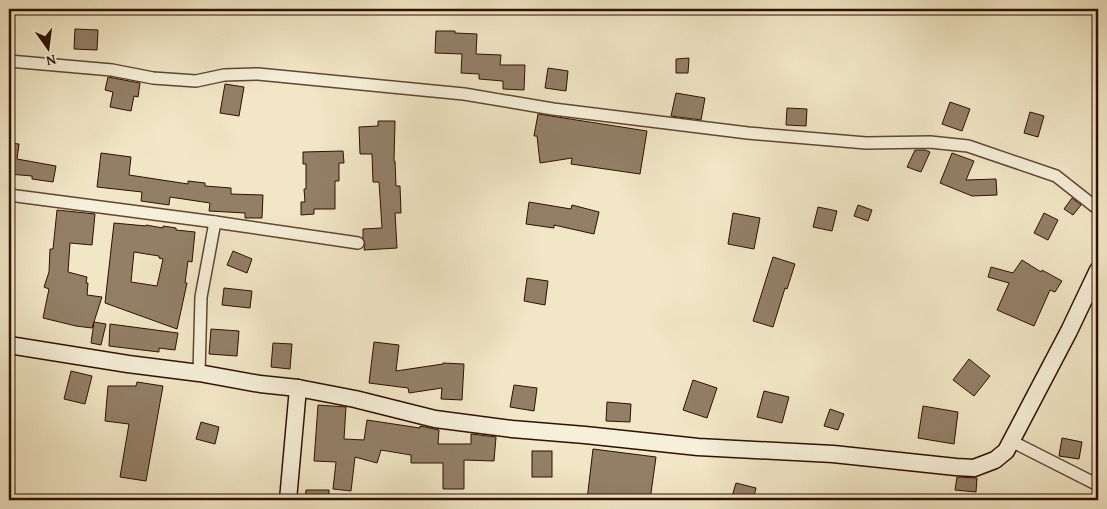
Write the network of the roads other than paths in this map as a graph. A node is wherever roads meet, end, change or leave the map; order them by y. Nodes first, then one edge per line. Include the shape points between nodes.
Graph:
1 (9, 61) edge
2 (9, 195) edge
3 (1098, 209) edge
4 (215, 222) junction
5 (358, 243) dead end
6 (1098, 270) edge
7 (9, 344) edge
8 (199, 373) junction
9 (298, 388) junction
10 (1011, 441) junction
11 (1098, 484) edge
12 (288, 500) edge

1 - 3 street via 196,81 224,75 258,74 464,94 552,109 748,134 866,143 930,142 968,146 1056,176
2 - 4 street
4 - 5 street
4 - 8 street via 201,297
6 - 10 street
7 - 8 street
8 - 9 street
9 - 10 street via 435,419 512,429 698,447 833,454 956,468 974,468 995,460 1006,451
9 - 12 street
10 - 11 street

